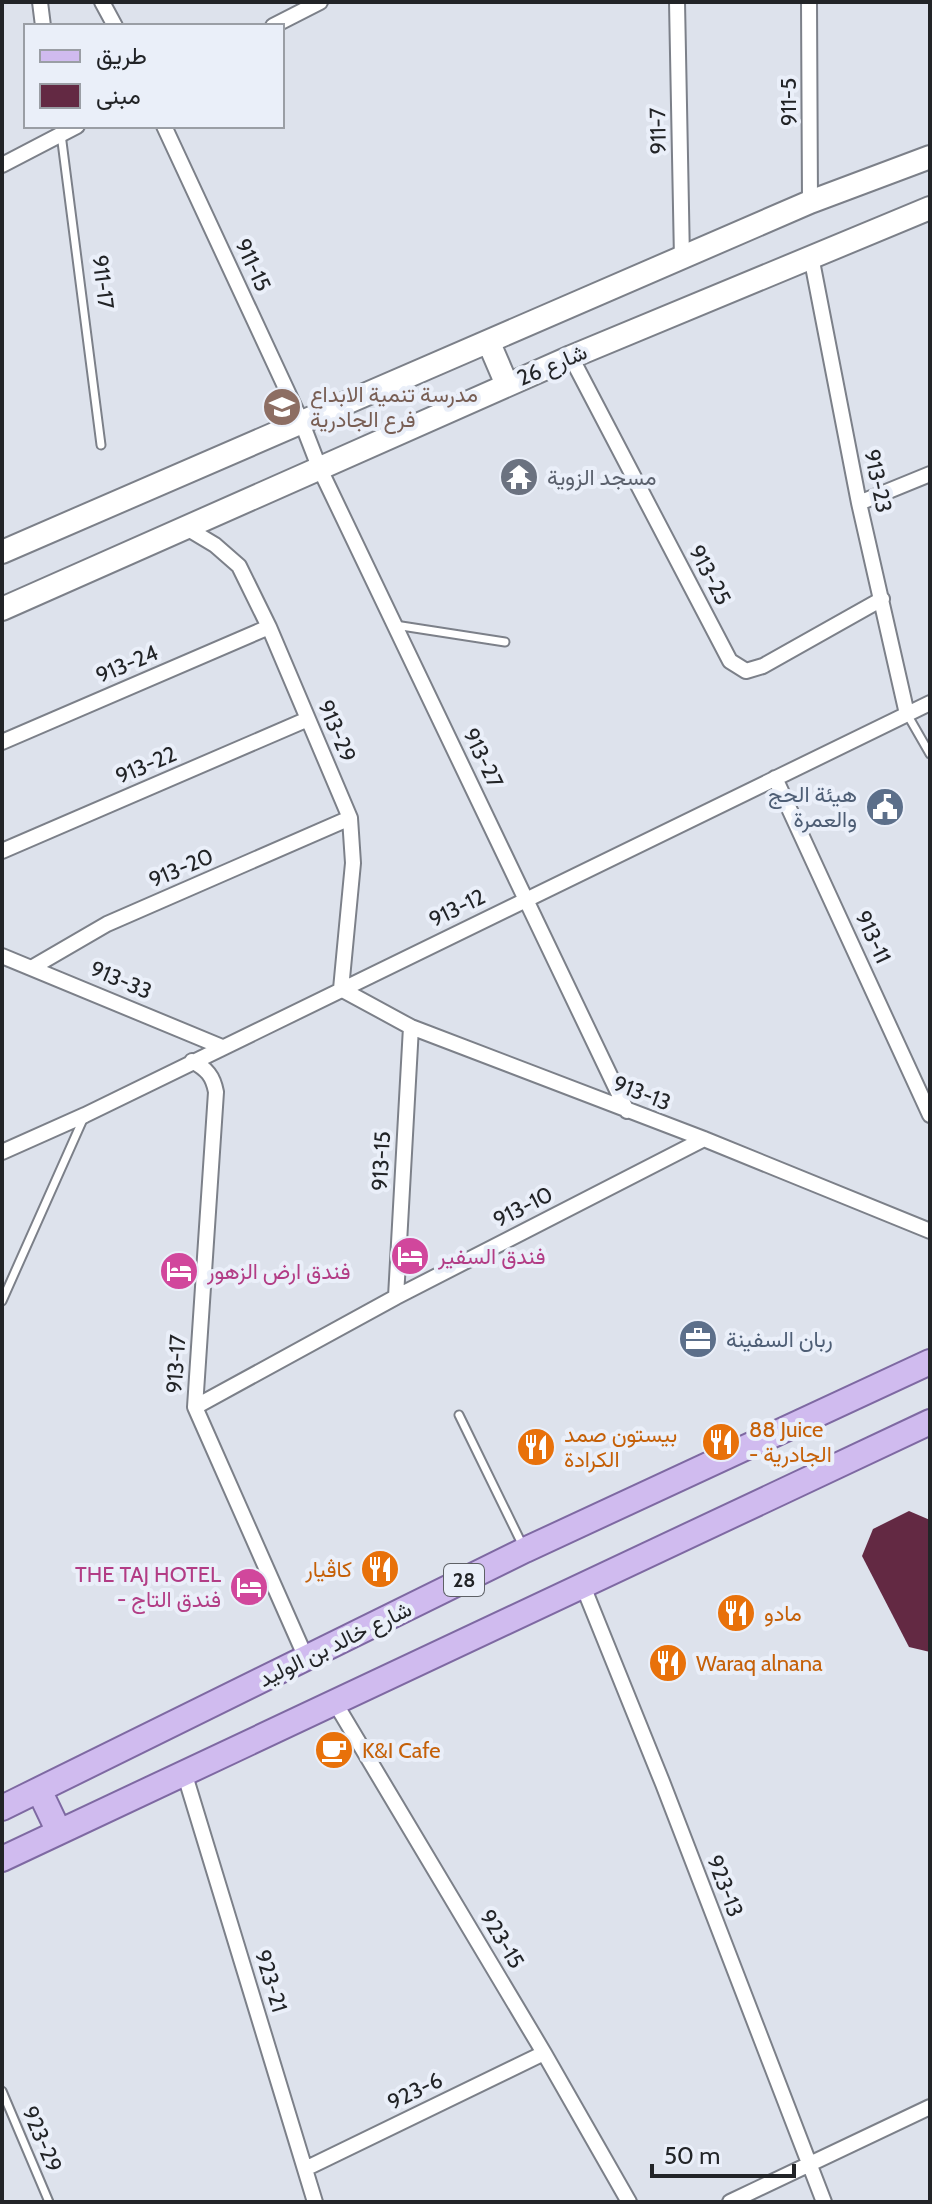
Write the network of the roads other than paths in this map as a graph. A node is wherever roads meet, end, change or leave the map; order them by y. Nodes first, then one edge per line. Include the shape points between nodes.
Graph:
1 (40, 2) edge
2 (102, 2) edge
3 (320, 2) edge
4 (677, 2) edge
5 (809, 2) edge
6 (43, 24) edge
7 (114, 24) edge
8 (277, 24) edge
9 (165, 128) edge
10 (60, 130) edge
11 (930, 157) edge
12 (2, 165) edge
13 (810, 202) junction
14 (930, 208) edge
15 (811, 256) junction
16 (682, 259) junction
17 (489, 343) junction
18 (571, 357) junction
19 (507, 385) junction
20 (302, 423) junction
21 (101, 445) dead end
22 (319, 467) junction
23 (930, 474) edge
24 (859, 503) junction
25 (185, 527) junction
26 (2, 552) edge
27 (882, 599) junction
28 (2, 609) edge
29 (395, 625) junction
30 (269, 627) junction
31 (505, 642) dead end
32 (930, 703) edge
33 (907, 714) junction
34 (308, 719) junction
35 (2, 742) edge
36 (930, 754) edge
37 (775, 778) junction
38 (350, 818) junction
39 (2, 851) edge
40 (526, 899) junction
41 (2, 956) edge
42 (33, 967) junction
43 (341, 989) junction
44 (411, 1027) junction
45 (222, 1047) junction
46 (192, 1061) junction
47 (627, 1111) junction
48 (85, 1115) junction
49 (930, 1115) edge
50 (704, 1139) junction
51 (2, 1152) edge
52 (930, 1231) edge
53 (396, 1297) junction
54 (2, 1301) edge
55 (930, 1362) edge
56 (195, 1407) junction
57 (459, 1415) dead end
58 (930, 1422) edge
59 (525, 1550) junction
60 (583, 1586) junction
61 (306, 1658) junction
62 (334, 1701) junction
63 (184, 1772) junction
64 (39, 1790) junction
65 (2, 1808) edge
66 (59, 1832) junction
67 (2, 1859) edge
68 (544, 2053) junction
69 (2, 2091) edge
70 (930, 2107) edge
71 (809, 2165) junction
72 (305, 2169) junction
73 (49, 2202) edge
74 (315, 2202) edge
75 (629, 2202) edge
76 (730, 2202) edge
77 (824, 2202) edge

1 - 6 street
2 - 7 street
3 - 8 street
4 - 16 street, 911-7
5 - 13 street, 911-5
9 - 20 street, 911-15
10 - 12 street
10 - 21 lane, 911-17
11 - 13 street, شارع 26
13 - 16 street, شارع 26
14 - 15 street, شارع 26
15 - 18 street, شارع 26
15 - 24 street, 913-23
16 - 17 street, شارع 26
17 - 19 street
17 - 20 street, شارع 26
18 - 19 street, شارع 26
18 - 27 street, 913-25 via 730,661 746,671 763,666
19 - 22 street, شارع 26
20 - 22 street, 913-27
20 - 26 street, شارع 26
22 - 25 street, شارع 26
22 - 29 street, 913-27
23 - 24 street
24 - 27 street, 913-23
25 - 28 street, شارع 26
25 - 30 street, 913-29 via 239,566
27 - 33 street, 913-23
29 - 31 lane
29 - 40 street, 913-27
30 - 34 street, 913-29
30 - 35 street, 913-24
32 - 33 street, 913-12
33 - 36 lane
33 - 37 street, 913-12
34 - 38 street, 913-29
34 - 39 street, 913-22
37 - 40 street, 913-12
37 - 49 street, 913-11
38 - 42 street, 913-20 via 107,924
38 - 43 street, 913-29 via 353,863
40 - 43 street, 913-12
40 - 47 street, 913-27
41 - 42 street, 913-33
42 - 45 street, 913-33
43 - 44 street, 913-13
43 - 45 street, 913-12
44 - 47 street, 913-13
44 - 53 street, 913-15
45 - 46 street, 913-12
46 - 48 street, 913-12
46 - 56 street, 913-17 via 214,1078 216,1092
47 - 50 street, 913-13
48 - 51 street, 913-12
48 - 54 lane
50 - 52 street, 913-13
50 - 53 street, 913-10
53 - 56 street, 913-10
55 - 59 main road, شارع خالد بن الوليد / 28
56 - 61 street, 913-17
57 - 59 lane
58 - 60 main road, 28
59 - 61 main road, شارع خالد بن الوليد / 28
60 - 62 main road, 28
60 - 71 street, 923-13
61 - 64 main road, شارع خالد بن الوليد / 28
62 - 63 main road, 28
62 - 68 street, 923-15
63 - 66 main road, 28
63 - 72 street, 923-21
64 - 65 main road, شارع خالد بن الوليد / 28
64 - 66 main road
66 - 67 main road, 28
68 - 72 street, 923-6
68 - 75 street, 923-15
69 - 73 lane, 923-29
70 - 71 street
71 - 76 street
71 - 77 street, 923-13
72 - 74 street, 923-21

